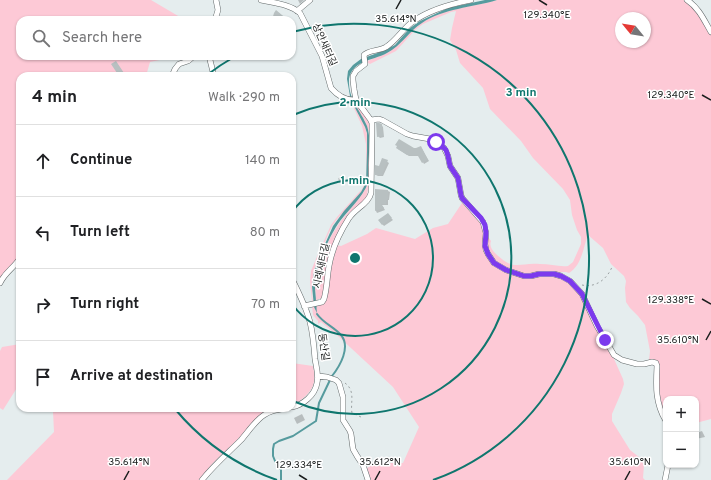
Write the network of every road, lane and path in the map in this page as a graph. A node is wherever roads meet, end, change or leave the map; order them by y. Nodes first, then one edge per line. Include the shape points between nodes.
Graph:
1 (216, 0) edge
2 (261, 0) edge
3 (310, 0) edge
4 (471, 0) edge
5 (687, 0) edge
6 (297, 11) junction
7 (216, 16) edge
8 (711, 32) edge
9 (189, 60) edge
10 (210, 60) edge
11 (174, 72) edge
12 (213, 72) edge
13 (354, 100) junction
14 (371, 120) junction
15 (16, 263) edge
16 (612, 267) dead end
17 (0, 283) edge
18 (579, 284) dead end
19 (296, 288) edge
20 (304, 306) junction
21 (318, 376) junction
22 (338, 381) junction
23 (296, 406) edge
24 (268, 412) edge
25 (663, 416) edge
26 (361, 417) dead end
27 (667, 468) edge
28 (202, 480) edge
29 (368, 480) edge
30 (665, 480) edge

1 - 7 street
2 - 6 street
3 - 6 street
4 - 13 street via 451,4 422,16 390,44 366,53 364,65 353,76
5 - 8 street via 702,15
6 - 13 street, 상안새터길 via 322,56 331,88 342,97
9 - 11 street via 177,65
10 - 12 street
13 - 14 street
14 - 20 street, 시례새터길 via 370,197 352,215 335,243 330,259 325,297 319,302
14 - 25 street via 382,120 407,134 430,139 444,148 450,166 458,178 462,198 485,225 485,246 494,263 524,276 554,274 570,281 582,294 614,355 637,364 656,363 658,404
15 - 17 street
16 - 18 path via 607,277 598,283 588,286
19 - 20 street, 동산길
20 - 21 street, 동산길 via 310,323
21 - 22 street
21 - 23 street, 동산길 via 317,386 312,394
22 - 26 path via 348,386 352,413
22 - 29 street via 343,397 343,420 350,431 353,449 365,468
24 - 28 street via 258,419
27 - 30 street

